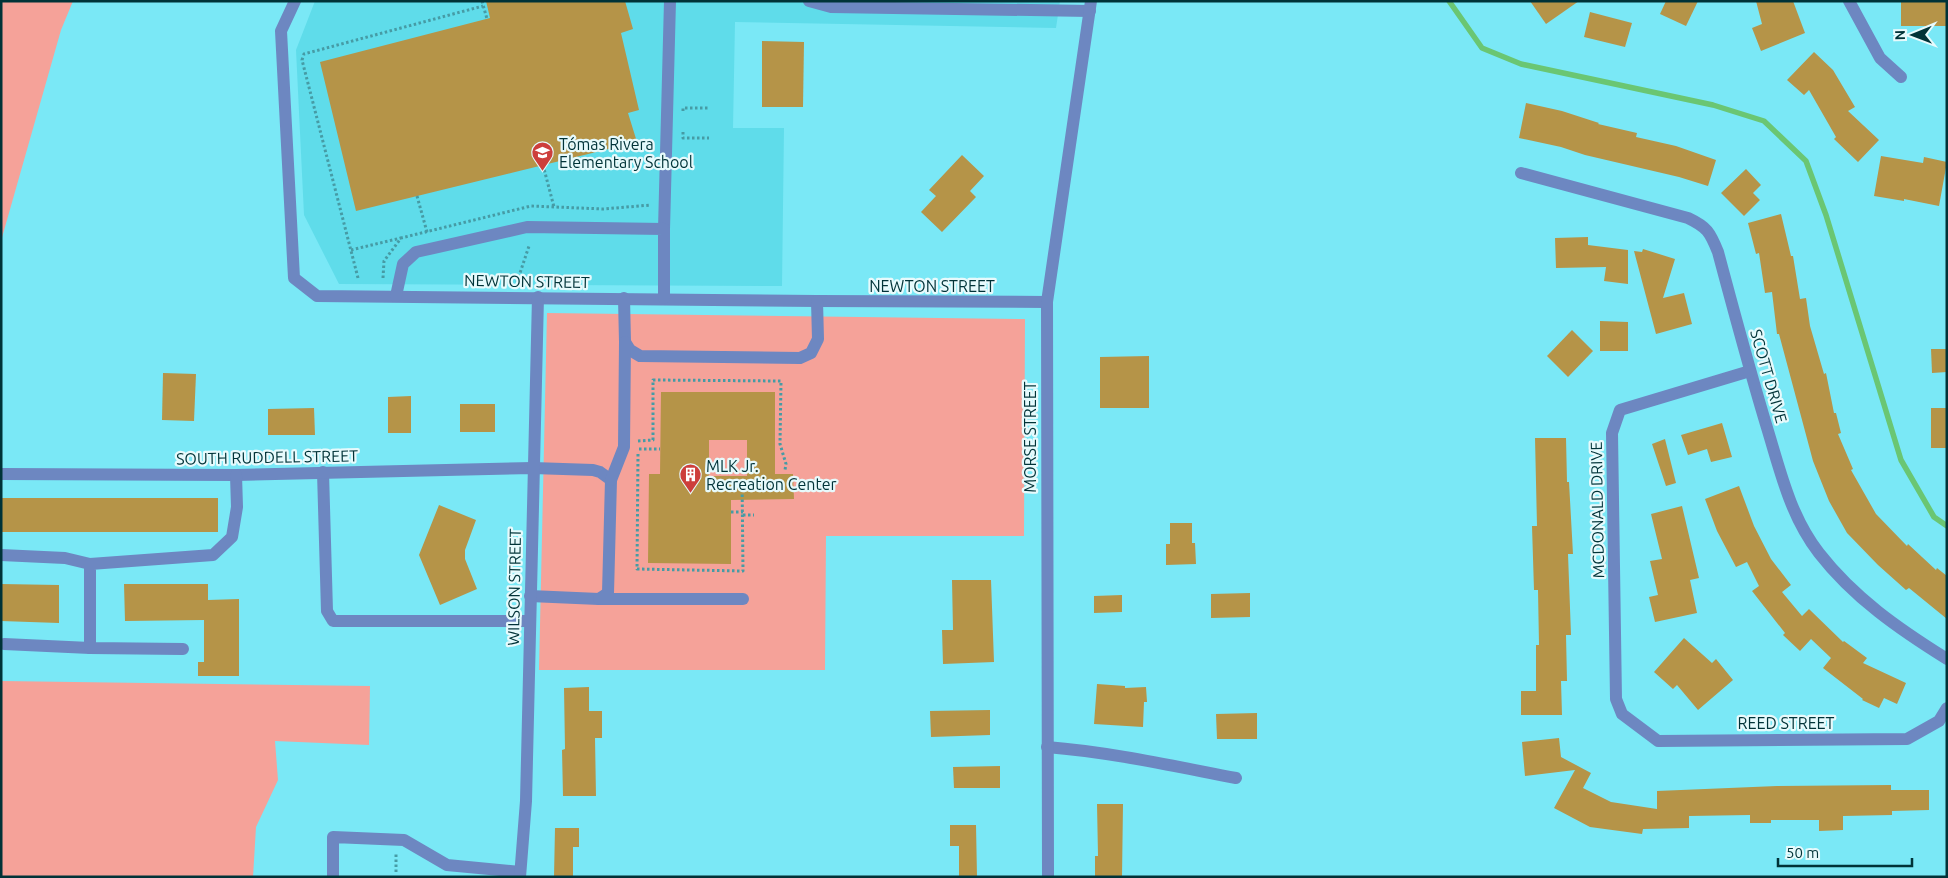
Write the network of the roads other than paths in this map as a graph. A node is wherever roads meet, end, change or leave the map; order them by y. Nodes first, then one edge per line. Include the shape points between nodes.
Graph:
1 (295, 1) edge
2 (670, 1) edge
3 (809, 1) edge
4 (1849, 1) edge
5 (1091, 6) edge
6 (1901, 77) dead end
7 (1521, 173) dead end
8 (664, 228) junction
9 (396, 296) junction
10 (538, 297) junction
11 (624, 298) junction
12 (664, 298) junction
13 (817, 301) junction
14 (1047, 302) junction
15 (625, 342) junction
16 (1750, 371) junction
17 (533, 468) junction
18 (323, 472) junction
19 (1, 474) edge
20 (236, 475) junction
21 (611, 480) junction
22 (1, 555) edge
23 (90, 564) junction
24 (530, 596) junction
25 (599, 599) junction
26 (743, 599) dead end
27 (529, 621) junction
28 (4, 644) dead end
29 (90, 648) junction
30 (183, 649) dead end
31 (1947, 659) edge
32 (1947, 708) edge
33 (1622, 714) joint
34 (1047, 747) junction
35 (1236, 778) dead end
36 (520, 874) edge
37 (333, 877) edge
38 (1048, 877) edge

1 - 9 street, NEWTON STREET via 281,30 294,278 317,296
2 - 8 street
3 - 5 street via 831,7
4 - 6 street via 1880,58
5 - 14 street, MORSE STREET
7 - 16 street, SCOTT DRIVE via 1688,218 1703,225 1718,252
8 - 9 street via 527,227 416,252 403,264
8 - 12 street
9 - 10 street, NEWTON STREET
10 - 11 street, NEWTON STREET
10 - 17 street, WILSON STREET
11 - 12 street, NEWTON STREET
11 - 15 street
12 - 13 street, NEWTON STREET
13 - 14 street, NEWTON STREET
13 - 15 street via 818,339 810,353 800,358 640,356
14 - 34 street, MORSE STREET
15 - 21 street via 624,447
16 - 31 street, SCOTT DRIVE via 1790,504 1818,551 1842,581 1878,612
16 - 33 street, MCDONALD DRIVE via 1620,410 1612,433 1616,699
17 - 18 street, SOUTH RUDDELL STREET
17 - 21 street, SOUTH RUDDELL STREET via 593,470
17 - 24 street, WILSON STREET
18 - 20 street, SOUTH RUDDELL STREET
18 - 27 street via 327,611 333,621
19 - 20 street, SOUTH RUDDELL STREET
20 - 23 street via 237,507 232,537 213,555
21 - 25 street via 610,582 608,593
22 - 23 street via 66,558
23 - 29 street
24 - 25 street
24 - 27 street, WILSON STREET
25 - 26 street
27 - 36 street, WILSON STREET via 526,801
28 - 29 street
29 - 30 street
32 - 33 street, REED STREET via 1939,721 1907,739 1658,741
34 - 35 street via 1136,759
34 - 38 street, MORSE STREET
36 - 37 street via 447,865 404,840 333,837

